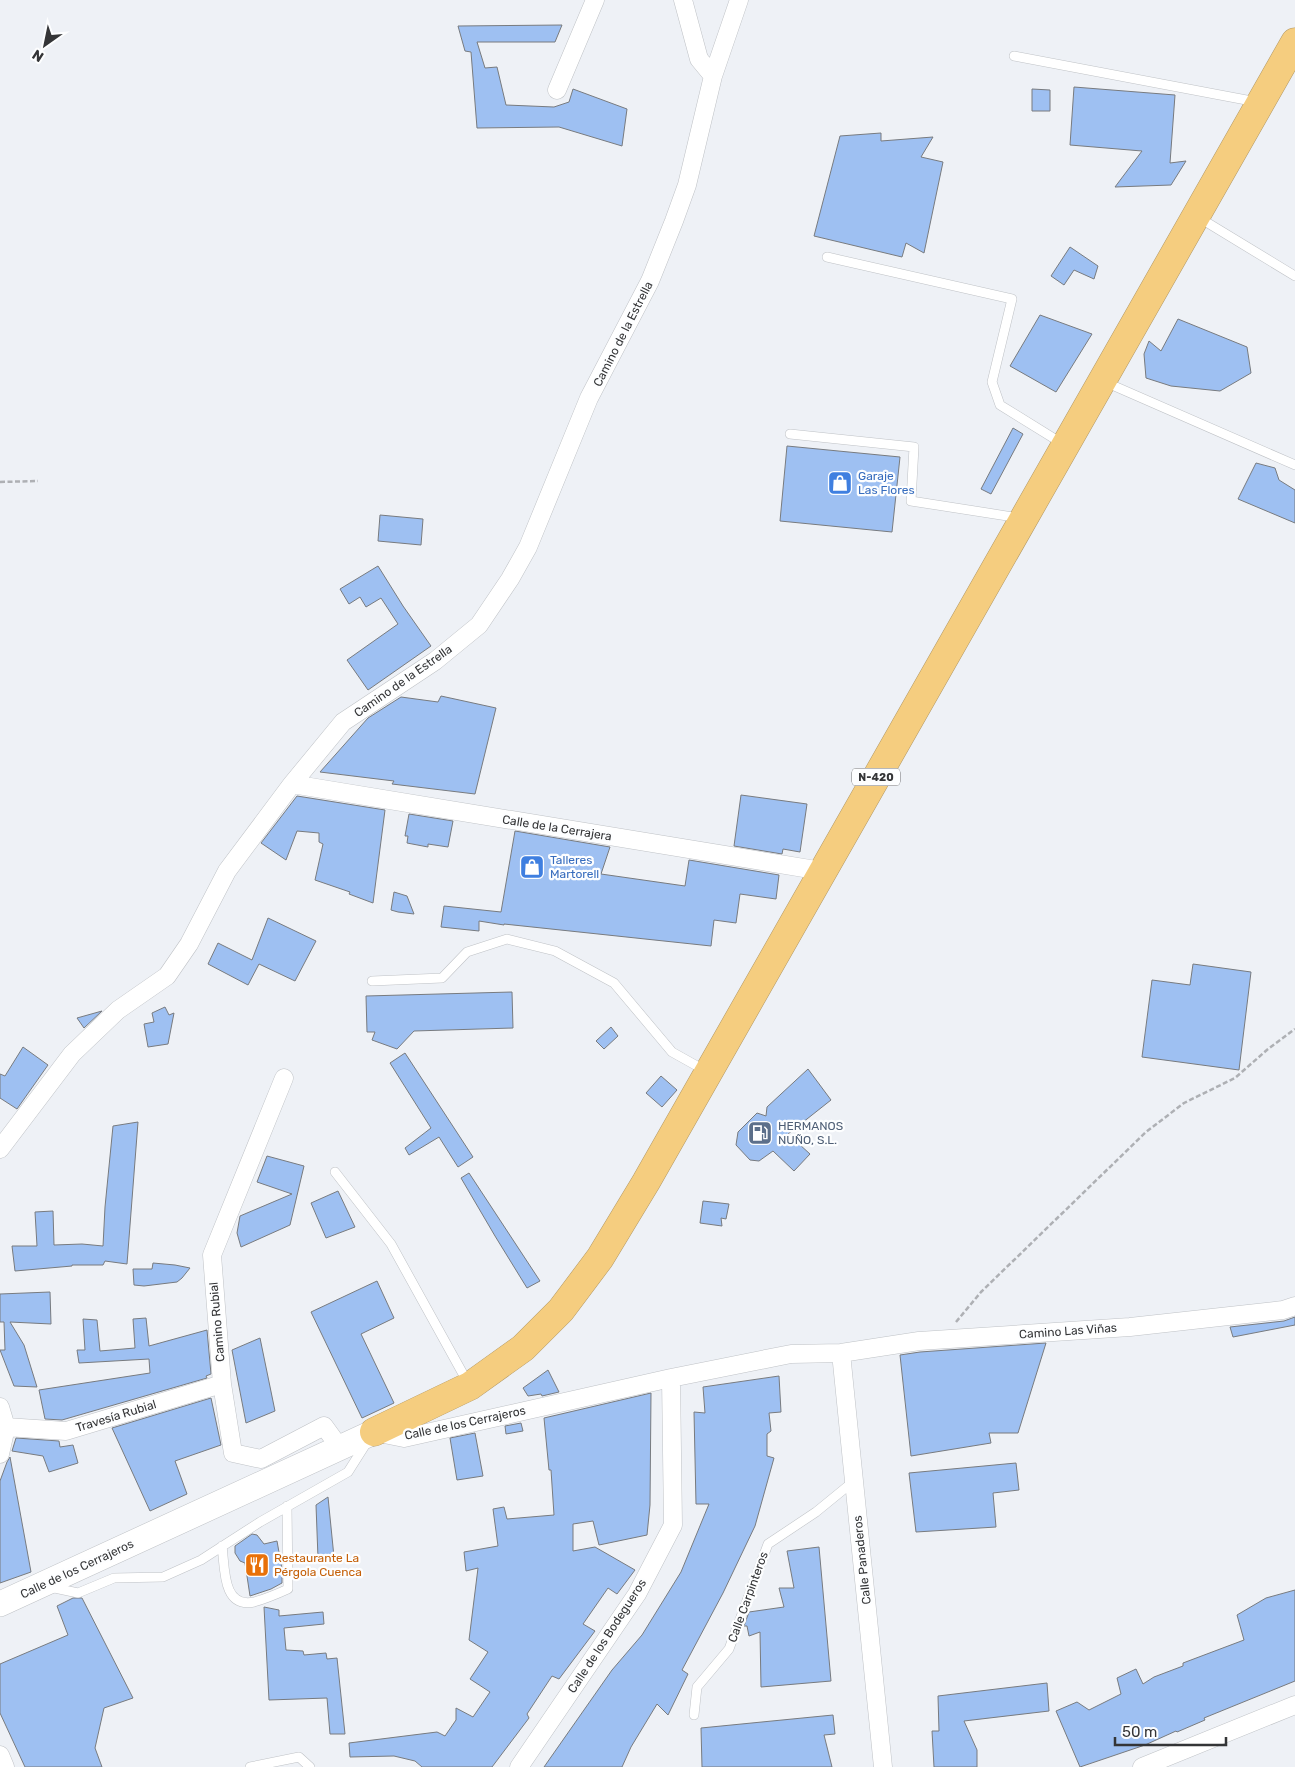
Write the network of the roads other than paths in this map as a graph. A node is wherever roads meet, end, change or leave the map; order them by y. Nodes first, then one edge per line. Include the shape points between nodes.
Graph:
1 (595, 0) edge
2 (683, 0) edge
3 (739, 0) edge
4 (1295, 42) edge
5 (1014, 56) dead end
6 (713, 76) junction
7 (558, 90) dead end
8 (1260, 103) junction
9 (1196, 216) junction
10 (827, 257) dead end
11 (1295, 276) edge
12 (1102, 380) junction
13 (790, 434) dead end
14 (1065, 445) junction
15 (1295, 466) edge
16 (1023, 519) junction
17 (292, 784) junction
18 (822, 871) junction
19 (372, 981) dead end
20 (708, 1072) junction
21 (284, 1078) dead end
22 (0, 1149) edge
23 (334, 1172) dead end
24 (1295, 1306) edge
25 (841, 1353) junction
26 (671, 1378) junction
27 (222, 1384) junction
28 (470, 1386) junction
29 (0, 1407) edge
30 (6, 1427) junction
31 (374, 1432) junction
32 (340, 1448) junction
33 (0, 1454) edge
34 (854, 1481) junction
35 (287, 1506) junction
36 (222, 1546) junction
37 (40, 1586) junction
38 (0, 1604) edge
39 (1295, 1705) edge
40 (694, 1715) dead end
41 (0, 1755) edge
42 (5, 1767) edge
43 (250, 1767) edge
44 (310, 1767) edge
45 (519, 1767) edge
46 (883, 1767) edge
47 (1142, 1767) edge

1 - 7 street
2 - 6 street via 699,59
3 - 6 street, Camino de la Estrella
4 - 8 highway, N-420
5 - 8 lane
6 - 17 street, Camino de la Estrella via 687,185 650,280 589,398 528,547 510,580 479,626 435,661 343,722
8 - 9 highway, N-420
9 - 11 lane
9 - 12 highway, N-420
10 - 14 lane via 1012,299 992,382 1000,405
12 - 14 highway, N-420
12 - 15 lane
13 - 16 lane via 914,447 911,501
14 - 16 highway, N-420
16 - 18 highway, N-420
17 - 18 street, Calle de la Cerrajera
17 - 22 street, Camino de la Estrella via 227,871 189,944 167,976 118,1010 72,1054
18 - 20 highway, N-420
19 - 20 lane via 442,978 467,952 506,938 555,951 614,983 672,1052
20 - 28 highway, N-420 via 600,1258 561,1310 523,1348
21 - 27 street, Camino Rubial via 212,1254
23 - 28 lane via 391,1244
24 - 25 street, Camino Las Viñas via 1130,1327 919,1341
25 - 26 street, Calle de los Cerrajeros via 791,1354
25 - 34 street, Calle Panaderos
26 - 31 street, Calle de los Cerrajeros via 404,1438
26 - 45 street, Calle de los Bodegueros via 673,1525 637,1594
27 - 30 street, Travesía Rubial via 66,1431
27 - 32 street, Camino Rubial via 233,1453 261,1459 324,1426
28 - 31 highway, N-420
29 - 30 street
30 - 33 street
31 - 32 main road, Calle de los Cerrajeros
31 - 35 lane via 348,1472
32 - 37 main road, Calle de los Cerrajeros
34 - 40 lane, Calle Carpinteros via 816,1512 768,1544 729,1649 697,1686
34 - 46 street, Calle Panaderos
35 - 36 lane
35 - 36 lane via 288,1589 252,1603 237,1600 228,1592
36 - 37 lane via 201,1560 163,1577 114,1578 78,1592
37 - 38 main road, Calle de los Cerrajeros
39 - 47 street
41 - 42 street
43 - 44 lane via 299,1757

